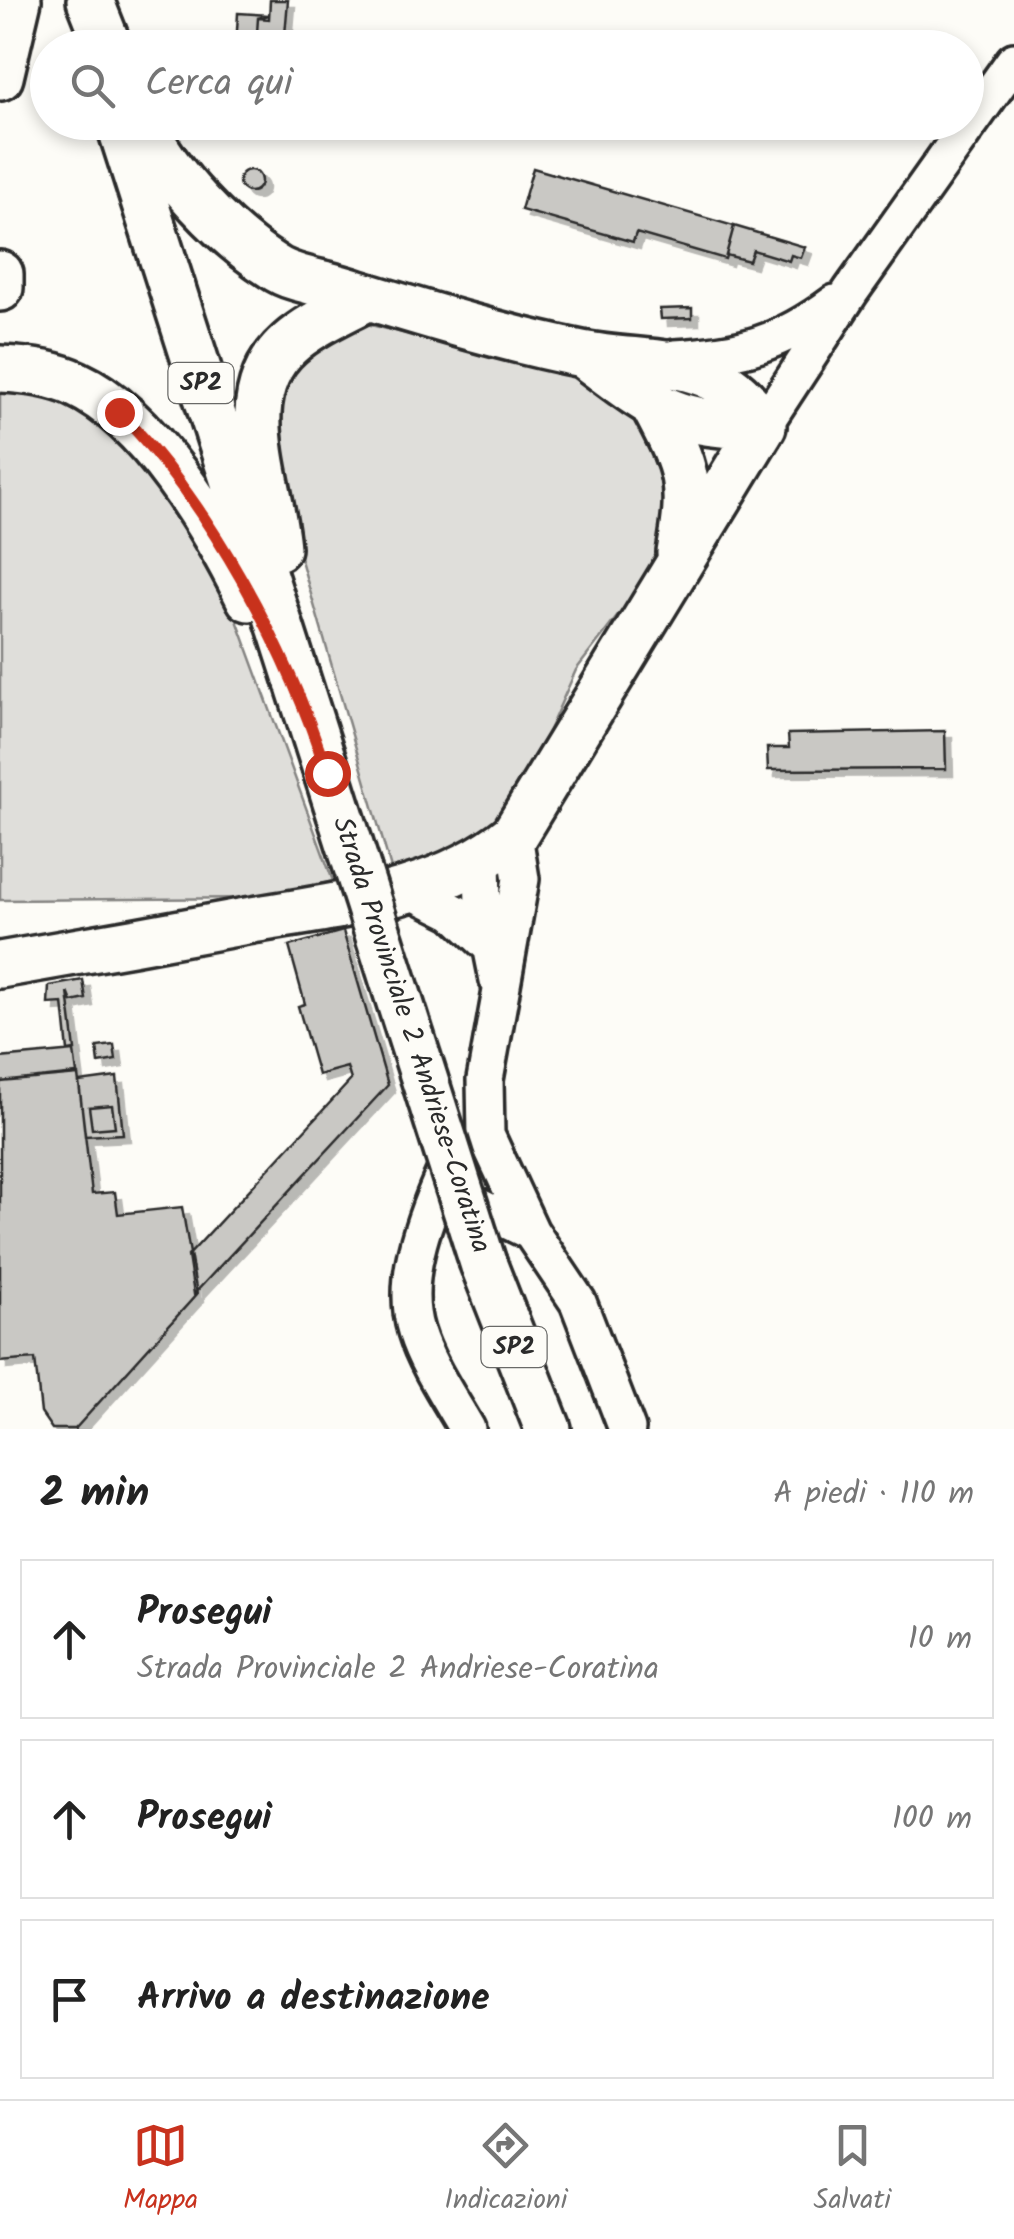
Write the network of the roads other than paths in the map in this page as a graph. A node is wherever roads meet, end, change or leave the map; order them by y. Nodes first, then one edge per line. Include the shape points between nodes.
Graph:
1 (18, 0) edge
2 (89, 0) edge
3 (95, 30) edge
4 (102, 30) edge
5 (1014, 61) edge
6 (0, 77) edge
7 (984, 104) edge
8 (125, 140) edge
9 (150, 140) edge
10 (958, 140) edge
11 (0, 274) edge
12 (0, 288) edge
13 (852, 291) junction
14 (368, 297) junction
15 (584, 355) junction
16 (658, 360) junction
17 (0, 369) edge
18 (655, 408) junction
19 (763, 426) junction
20 (676, 575) junction
21 (285, 643) junction
22 (310, 721) junction
23 (498, 848) junction
24 (408, 889) junction
25 (488, 944) junction
26 (0, 965) edge
27 (501, 991) junction
28 (485, 1080) junction
29 (426, 1217) junction
30 (531, 1232) junction
31 (459, 1423) edge
32 (548, 1429) edge
33 (626, 1429) edge

1 - 6 main road
2 - 3 main road
2 - 4 main road
5 - 7 street
8 - 21 main road, Strada Provinciale 2 Andriese-Coratina / SP2
9 - 14 main road via 205,208 276,269
10 - 13 street
11 - 12 main road
13 - 16 street via 805,325 736,355
13 - 19 street
14 - 15 main road
14 - 21 main road via 290,343 260,389 258,434 276,531
15 - 16 main road
15 - 18 main road
16 - 19 main road via 720,380 748,400
17 - 22 main road via 76,384 119,412 157,450 232,564
18 - 19 main road via 709,425
18 - 20 main road via 683,459 690,500
19 - 20 main road
20 - 23 main road
21 - 22 main road, Strada Provinciale 2 Andriese-Coratina / SP2
22 - 32 main road, Strada Provinciale 2 Andriese-Coratina / SP2, bridge via 483,1263
23 - 24 main road
23 - 25 street
23 - 27 street via 521,879
24 - 25 street via 454,912
24 - 26 main road
25 - 27 street
27 - 28 street
28 - 29 street
28 - 30 street via 486,1136
29 - 30 street via 463,1199
29 - 31 street via 414,1268 415,1330
30 - 33 street via 578,1302

